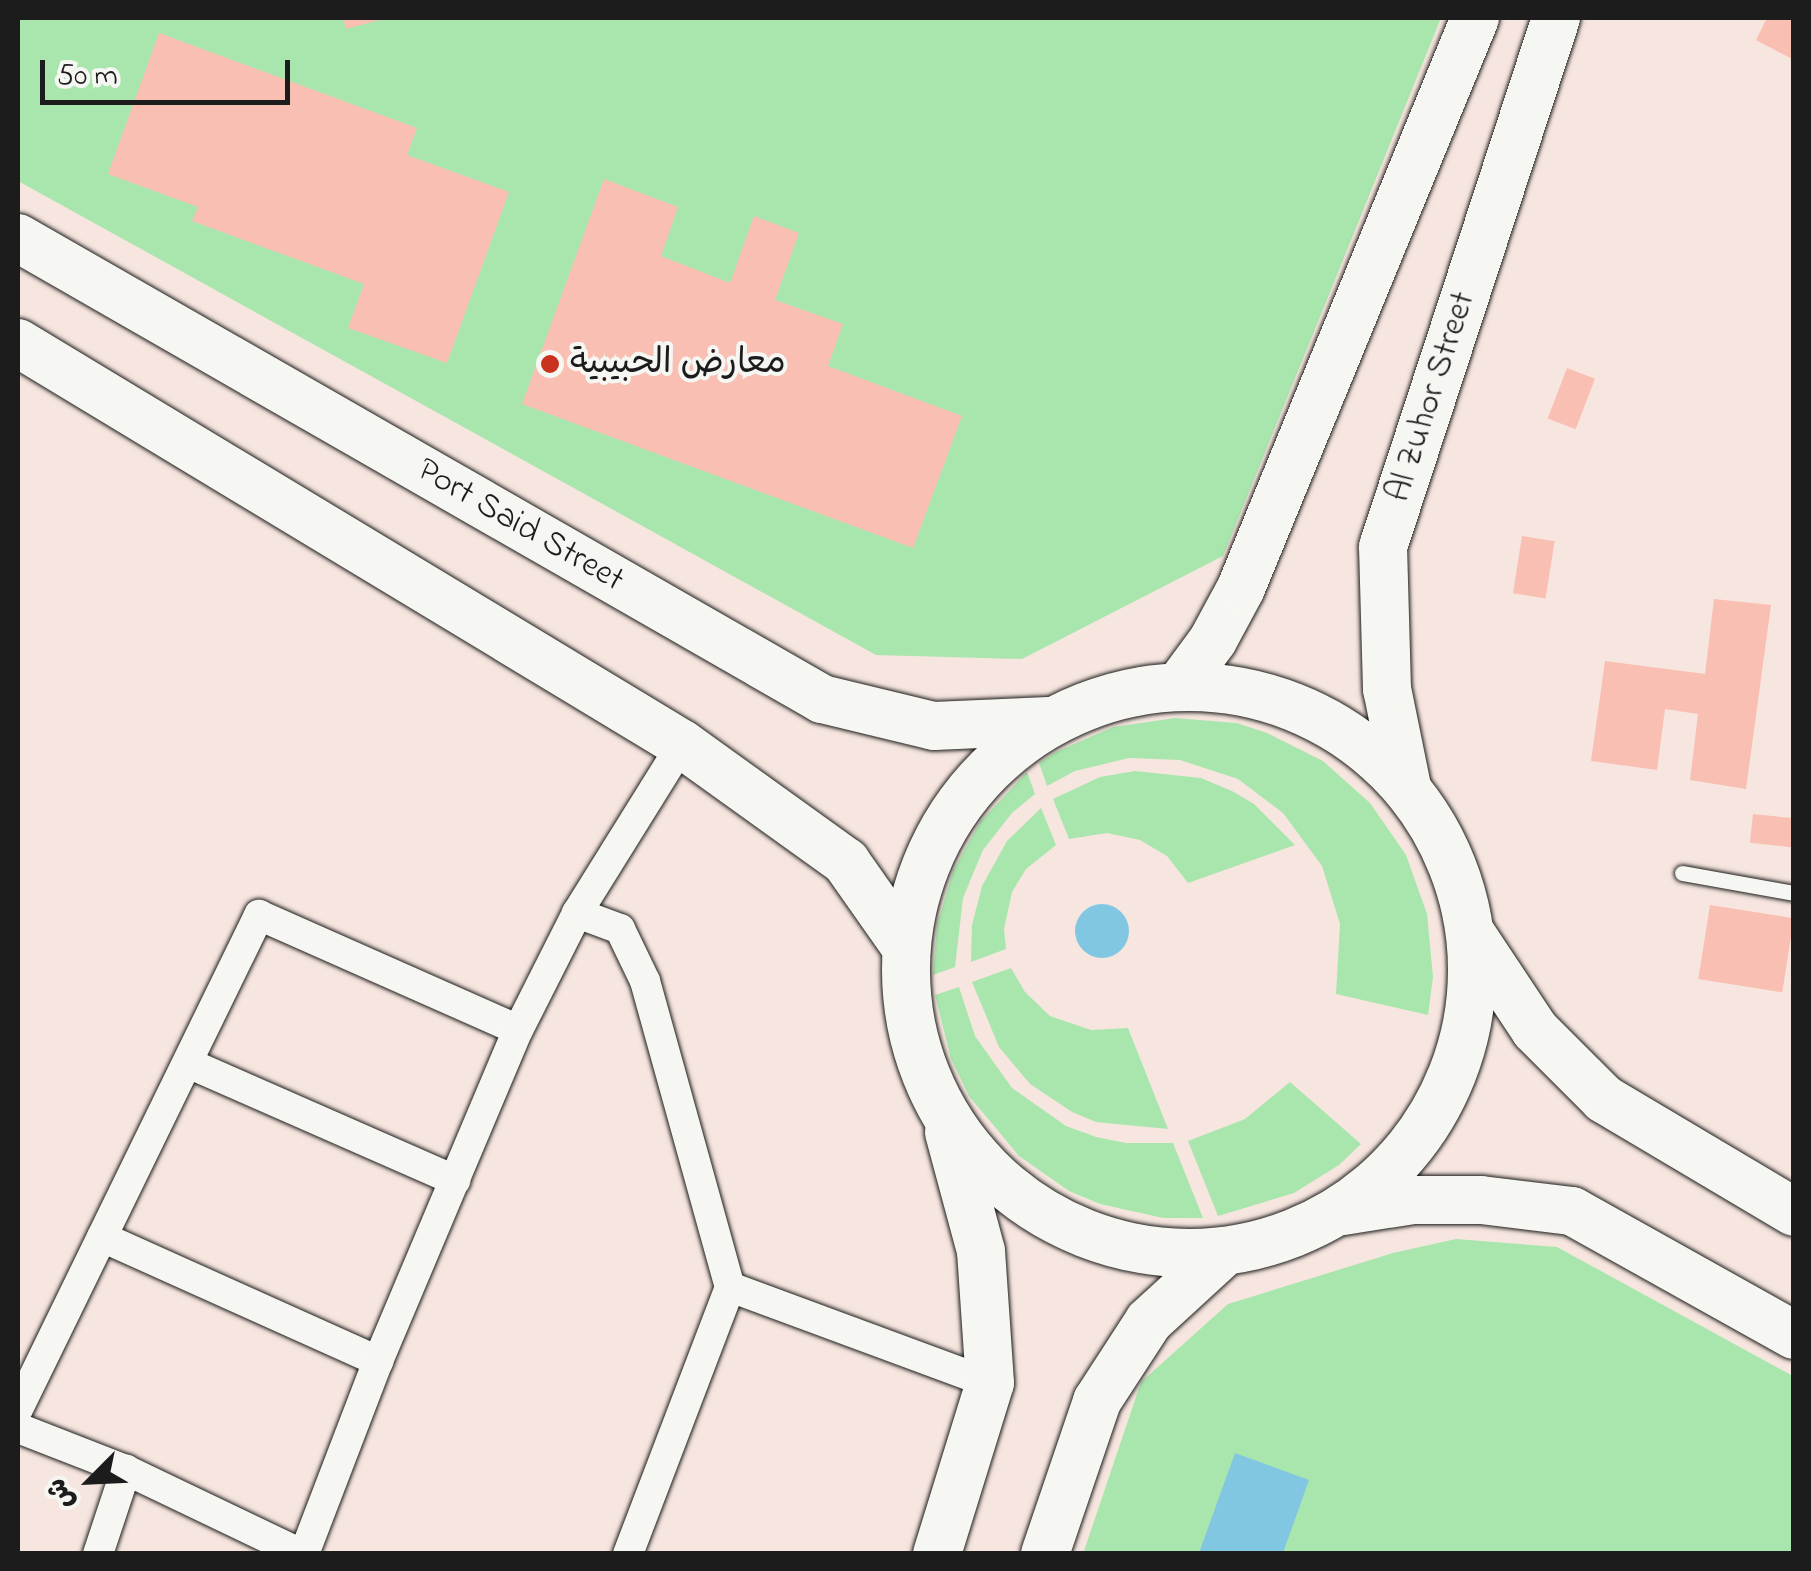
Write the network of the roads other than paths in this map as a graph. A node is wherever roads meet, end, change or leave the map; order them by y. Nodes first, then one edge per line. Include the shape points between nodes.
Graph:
1 (1475, 18) edge
2 (1556, 18) edge
3 (18, 238) edge
4 (18, 343) edge
5 (1180, 685) junction
6 (1049, 721) junction
7 (682, 744) junction
8 (1407, 787) junction
9 (1682, 873) dead end
10 (1794, 893) edge
11 (578, 913) junction
12 (1472, 936) junction
13 (905, 946) junction
14 (518, 1030) junction
15 (188, 1063) junction
16 (944, 1114) junction
17 (454, 1180) junction
18 (1343, 1211) junction
19 (1794, 1212) edge
20 (102, 1237) junction
21 (1222, 1254) junction
22 (730, 1287) junction
23 (1794, 1335) edge
24 (378, 1362) junction
25 (990, 1383) junction
26 (18, 1410) edge
27 (18, 1428) edge
28 (126, 1470) junction
29 (98, 1554) edge
30 (302, 1554) edge
31 (628, 1554) edge
32 (937, 1554) edge
33 (1045, 1554) edge

1 - 5 main road via 1241,588
2 - 8 main road, Al Zuhor Street via 1382,547 1387,689
3 - 6 main road, Port Said Street via 822,698 934,726
4 - 7 main road
5 - 6 main road via 1112,695
5 - 8 main road via 1264,695 1343,730
6 - 13 main road via 977,779 928,856
7 - 11 street
7 - 13 main road via 846,862
8 - 12 main road via 1450,856
9 - 10 lane
11 - 14 street
11 - 22 street via 620,929 646,981
12 - 18 main road via 1470,1016 1447,1092 1404,1159
12 - 19 main road via 1535,1030 1604,1099
13 - 16 main road via 912,1033
14 - 15 street via 259,916
14 - 17 street
15 - 17 street
15 - 20 street
16 - 21 main road via 996,1178 1063,1225 1141,1251
16 - 25 main road via 981,1250
17 - 24 street
18 - 21 main road via 1285,1239
18 - 23 main road via 1413,1200 1572,1211
20 - 24 street
20 - 26 street
21 - 33 main road via 1148,1321 1097,1401
22 - 25 street
22 - 31 street
24 - 30 street
25 - 32 main road
27 - 28 street
28 - 29 street
28 - 30 street

